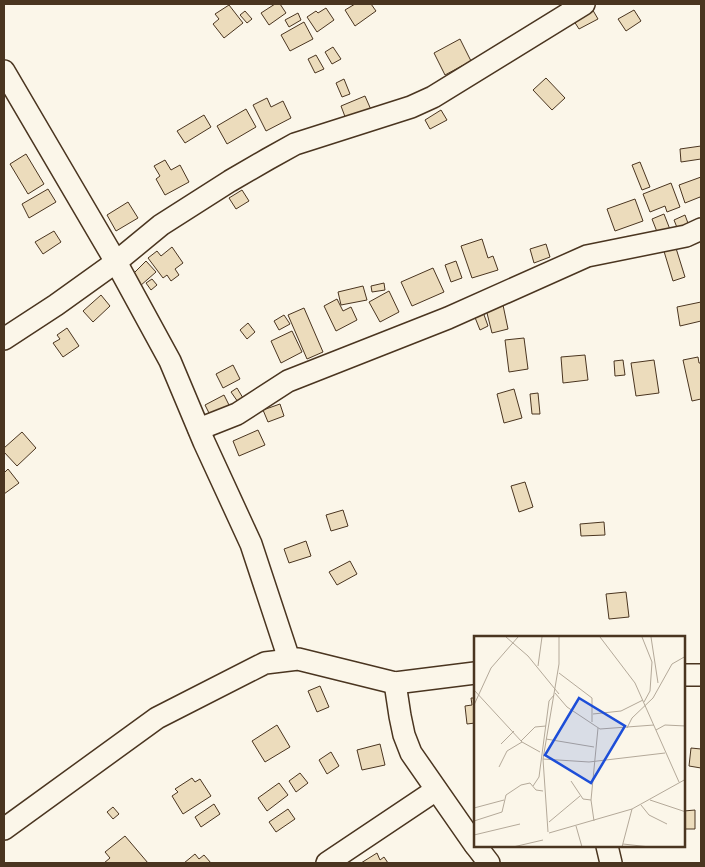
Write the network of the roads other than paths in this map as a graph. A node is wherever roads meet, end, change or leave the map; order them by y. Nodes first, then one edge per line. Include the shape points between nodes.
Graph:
1 (584, 4) edge
2 (4, 71) edge
3 (701, 228) edge
4 (116, 262) junction
5 (4, 339) edge
6 (199, 429) junction
7 (289, 659) junction
8 (474, 673) edge
9 (685, 675) edge
10 (701, 675) edge
11 (395, 683) junction
12 (436, 790) junction
13 (4, 829) edge
14 (474, 844) edge
15 (476, 847) edge
16 (607, 847) edge
17 (327, 863) edge
18 (488, 863) edge
19 (611, 863) edge

1 - 4 street via 433,98 295,144 161,225
2 - 4 street
3 - 6 street via 686,236 587,256 448,318 288,381 236,414
4 - 5 street
4 - 6 street via 170,361
6 - 7 street via 251,544
7 - 11 street
7 - 13 street via 265,663 157,718
8 - 11 street
9 - 10 street
11 - 12 street via 404,735 411,753
12 - 14 street
12 - 17 street
15 - 18 street
16 - 19 street

